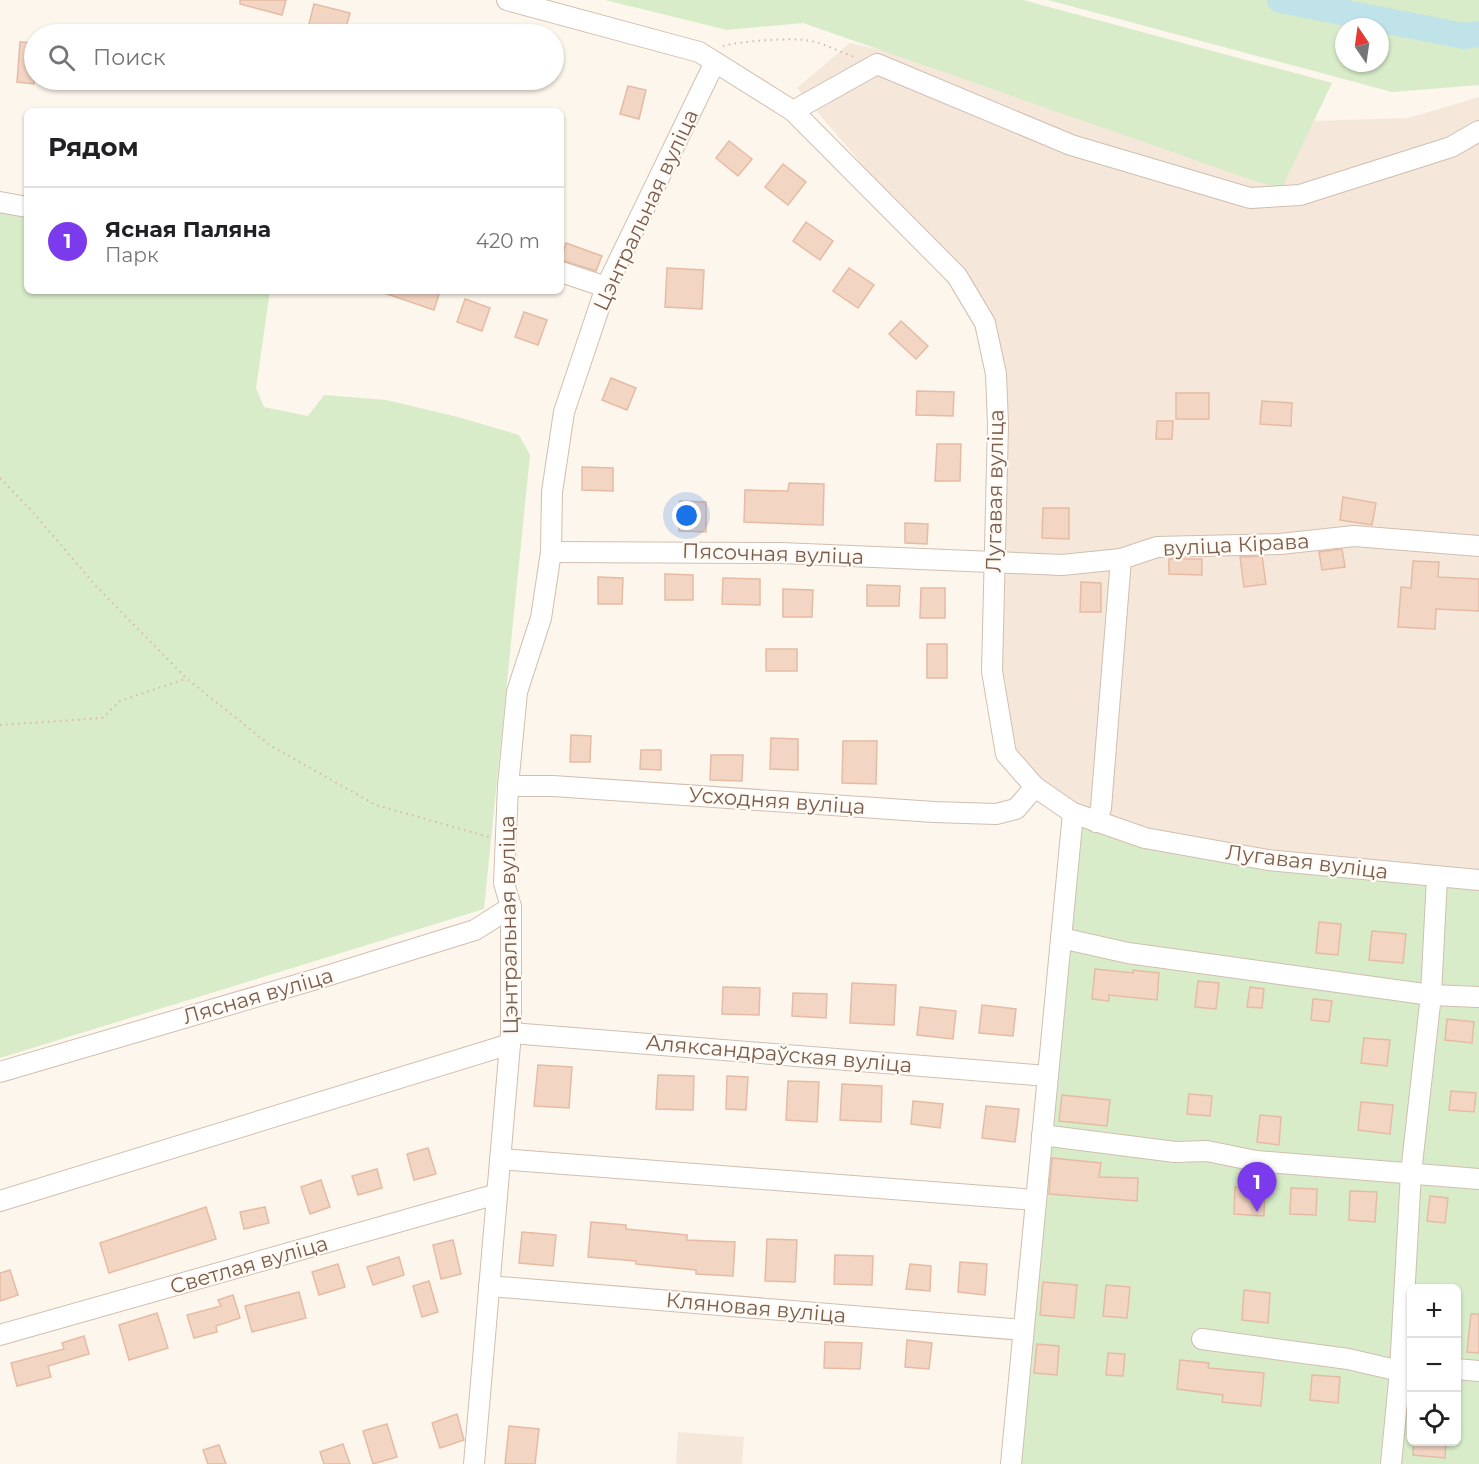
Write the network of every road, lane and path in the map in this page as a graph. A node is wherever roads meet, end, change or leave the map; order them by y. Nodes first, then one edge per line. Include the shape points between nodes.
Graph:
1 (507, 0) edge
2 (707, 57) junction
3 (877, 64) junction
4 (793, 111) junction
5 (1479, 131) edge
6 (0, 202) edge
7 (24, 206) edge
8 (564, 273) edge
9 (606, 287) junction
10 (0, 478) edge
11 (1479, 546) edge
12 (551, 552) junction
13 (1121, 559) junction
14 (994, 562) junction
15 (186, 678) junction
16 (0, 725) edge
17 (508, 786) junction
18 (1035, 787) junction
19 (1073, 813) junction
20 (1096, 822) junction
21 (506, 842) junction
22 (1437, 877) junction
23 (1479, 880) edge
24 (511, 907) junction
25 (1061, 938) junction
26 (1431, 995) junction
27 (1479, 997) edge
28 (510, 1039) junction
29 (0, 1072) edge
30 (1048, 1076) junction
31 (1042, 1135) junction
32 (500, 1159) junction
33 (1411, 1173) junction
34 (1479, 1179) edge
35 (497, 1194) junction
36 (1036, 1200) junction
37 (0, 1201) edge
38 (489, 1286) junction
39 (1023, 1330) junction
40 (0, 1335) edge
41 (1202, 1339) dead end
42 (1461, 1369) edge
43 (1406, 1371) edge
44 (1479, 1371) edge
45 (474, 1464) edge
46 (1011, 1464) edge
47 (1391, 1464) edge

1 - 2 street, Лугавая вуліца
2 - 3 path via 733,43 810,40
2 - 4 street, Лугавая вуліца
2 - 9 street, Цэнтральная вуліца
3 - 4 street
3 - 5 street via 1071,145 1250,198 1300,195 1451,147
4 - 14 street, Лугавая вуліца via 957,276 985,323 996,374 998,424
6 - 7 street
8 - 9 street
9 - 12 street, Цэнтральная вуліца via 564,412 552,492
10 - 15 path via 95,585
11 - 13 street, вуліца Кірава via 1354,536 1280,544 1157,548
12 - 14 street, Пясочная вуліца via 781,553
12 - 17 street, Цэнтральная вуліца via 541,618 518,692
13 - 14 street, вуліца Кірава via 1062,565
13 - 20 street via 1101,808
14 - 18 street, Лугавая вуліца via 992,671 1006,754
15 - 16 path via 120,701 102,718
15 - 21 path via 271,746 376,805
17 - 18 street, Усходняя вуліца via 996,814 1016,809
17 - 21 street, Цэнтральная вуліца
18 - 19 street, Лугавая вуліца
19 - 20 street, Лугавая вуліца
19 - 25 street
20 - 22 street, Лугавая вуліца via 1145,838 1268,860
21 - 24 street, Цэнтральная вуліца via 504,883
22 - 23 street, Лугавая вуліца
22 - 26 street
24 - 28 street, Цэнтральная вуліца
24 - 29 street, Лясная вуліца via 475,930
25 - 26 street via 1128,953
25 - 30 street
26 - 27 street
26 - 33 street
28 - 30 street, Аляксандраўская вуліца
28 - 32 street, Цэнтральная вуліца
28 - 37 street
30 - 31 street
31 - 33 street via 1175,1152 1207,1151 1256,1161
31 - 36 street
32 - 35 street, Цэнтральная вуліца
32 - 36 street
33 - 34 street
33 - 43 street
35 - 38 street, Цэнтральная вуліца
35 - 40 street, Светлая вуліца
36 - 39 street
38 - 39 street, Кляновая вуліца
38 - 45 street, Цэнтральная вуліца
39 - 46 street
41 - 43 street
42 - 44 street
43 - 47 street

